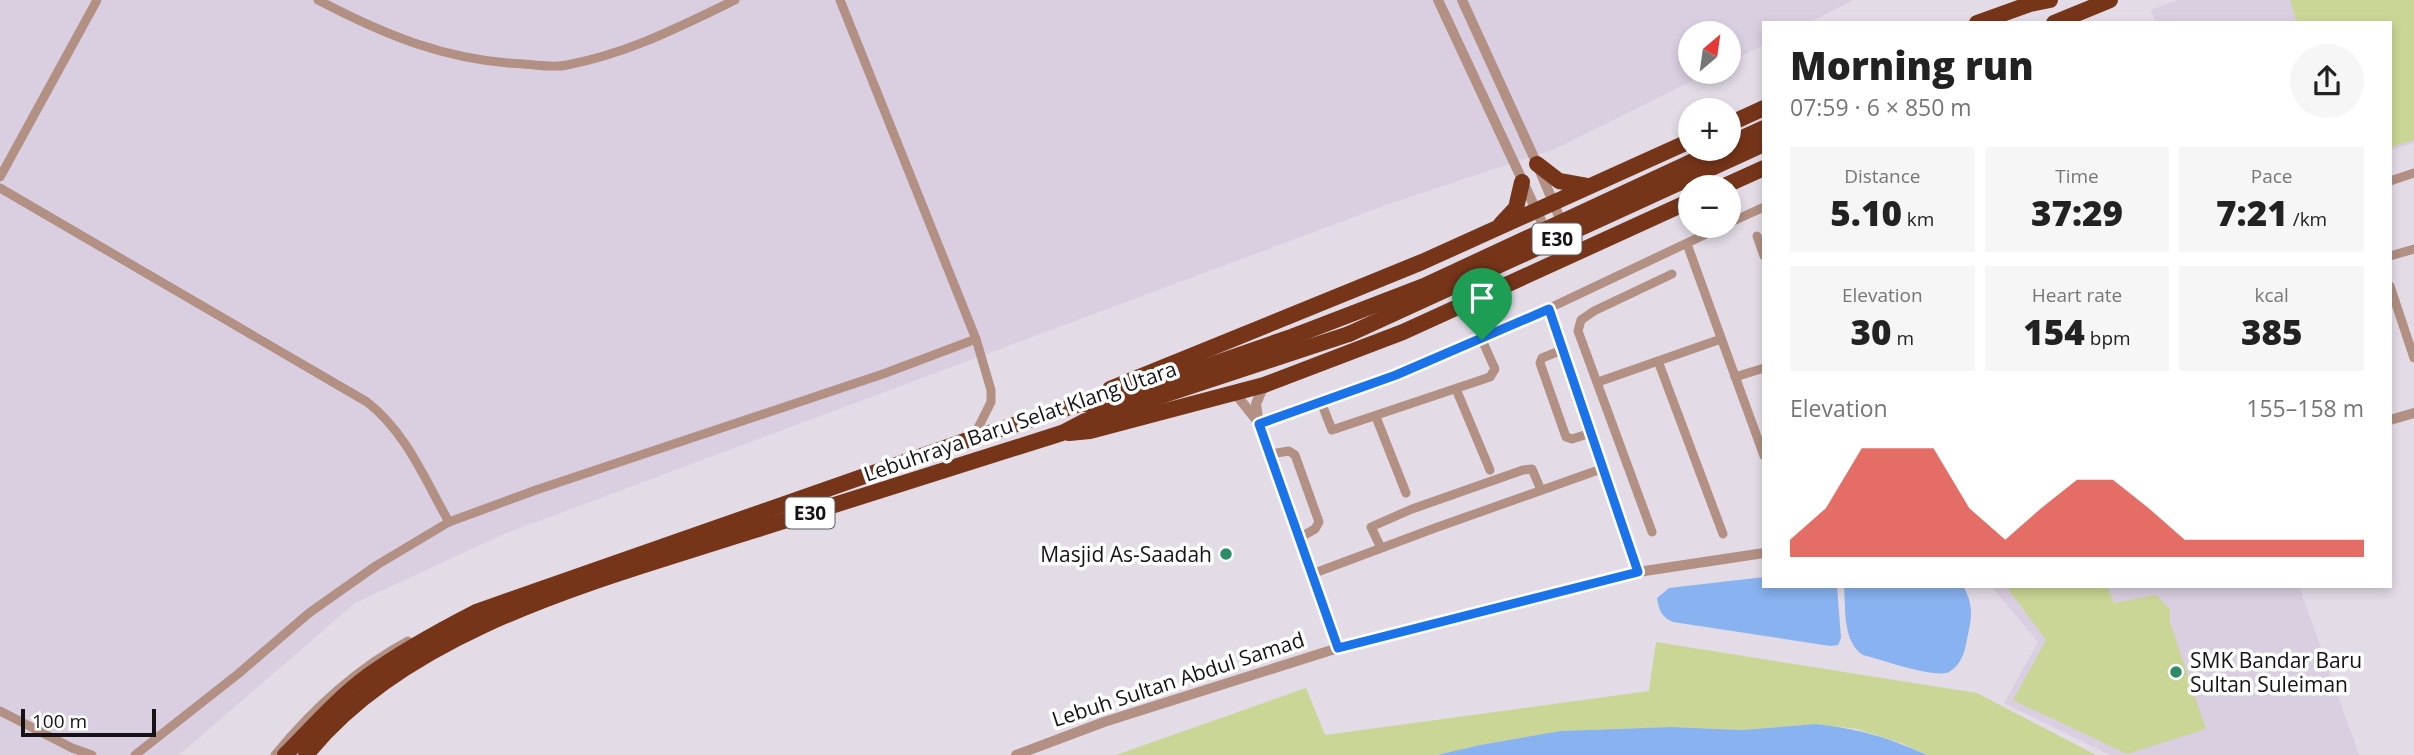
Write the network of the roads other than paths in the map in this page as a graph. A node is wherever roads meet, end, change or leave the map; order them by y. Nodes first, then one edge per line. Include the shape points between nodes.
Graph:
1 (97, 0) edge
2 (735, 0) edge
3 (840, 0) edge
4 (1438, 0) edge
5 (1462, 0) edge
6 (2051, 0) edge
7 (2110, 0) edge
8 (322, 1) edge
9 (1983, 21) edge
10 (2013, 21) edge
11 (2059, 21) edge
12 (1762, 109) edge
13 (1741, 119) edge
14 (1762, 129) edge
15 (1741, 139) edge
16 (1762, 145) edge
17 (1678, 146) edge
18 (1693, 161) edge
19 (1537, 164) junction
20 (1762, 169) edge
21 (2414, 173) edge
22 (0, 177) edge
23 (1741, 178) edge
24 (2392, 180) edge
25 (1522, 182) junction
26 (1588, 186) junction
27 (0, 188) edge
28 (1554, 203) junction
29 (1678, 206) edge
30 (1762, 208) edge
31 (1536, 212) junction
32 (1741, 218) edge
33 (1494, 230) junction
34 (1757, 236) dead end
35 (1699, 238) edge
36 (1687, 244) junction
37 (2414, 249) edge
38 (1762, 250) edge
39 (2392, 255) edge
40 (1567, 257) junction
41 (1672, 274) dead end
42 (2392, 292) edge
43 (1549, 309) junction
44 (976, 338) junction
45 (1721, 339) junction
46 (1482, 340) junction
47 (1562, 350) junction
48 (2414, 358) edge
49 (1658, 361) junction
50 (1762, 369) edge
51 (1735, 377) junction
52 (1598, 382) junction
53 (1264, 385) junction
54 (1456, 389) junction
55 (1234, 392) junction
56 (1321, 402) junction
57 (1080, 404) junction
58 (2414, 413) edge
59 (1376, 416) junction
60 (2392, 419) edge
61 (1259, 424) junction
62 (1062, 433) junction
63 (1591, 433) junction
64 (1761, 437) edge
65 (973, 438) junction
66 (1270, 454) junction
67 (1604, 468) junction
68 (1490, 470) dead end
69 (1541, 490) junction
70 (1406, 493) dead end
71 (449, 522) junction
72 (1653, 532) dead end
73 (1723, 534) dead end
74 (1299, 538) junction
75 (1381, 548) junction
76 (1762, 553) edge
77 (1638, 572) junction
78 (1312, 574) junction
79 (476, 612) junction
80 (1338, 648) junction
81 (0, 710) edge
82 (92, 755) edge
83 (135, 755) edge
84 (275, 755) edge
85 (285, 755) edge
86 (306, 755) edge
87 (1016, 755) edge

1 - 22 street
2 - 8 street via 628,50 564,66 458,56 396,38
3 - 44 street
4 - 25 street
5 - 19 street
6 - 9 highway
6 - 10 highway
7 - 11 highway
12 - 13 highway
14 - 15 highway
16 - 62 highway, Lebuhraya Baru Selat Klang Utara / E30, bridge via 1349,334 1085,421
17 - 26 highway
18 - 57 highway, Lebuhraya Baru Selat Klang Utara / E30, bridge via 1424,286 1098,404
19 - 26 highway via 1559,181
19 - 28 street
20 - 23 highway
21 - 24 street
25 - 31 street
25 - 33 highway via 1516,208
26 - 28 highway
27 - 71 street via 382,413 400,435
28 - 31 highway
28 - 40 street
29 - 40 highway
30 - 32 street
31 - 33 highway
31 - 40 street
33 - 57 highway
34 - 38 street
35 - 36 street
36 - 43 street
36 - 45 street
37 - 39 street
40 - 53 highway via 1403,332
41 - 52 street via 1581,320 1578,331
42 - 48 street
43 - 46 street
43 - 47 street
44 - 65 street via 991,402
44 - 71 street
45 - 49 street
45 - 51 street
46 - 54 street via 1495,369 1490,377
46 - 56 street
47 - 63 street
47 - 63 street via 1540,363 1566,437
49 - 52 street
49 - 73 street
50 - 51 street
51 - 64 street
52 - 72 street
53 - 55 highway
53 - 61 street via 1256,404
54 - 59 street
54 - 68 street
55 - 61 street
55 - 62 highway via 1090,431
56 - 59 street via 1332,430
56 - 61 street
57 - 65 highway, Lebuhraya Baru Selat Klang Utara / E30
58 - 60 street
59 - 70 street
61 - 66 street
62 - 86 highway, Lebuhraya Baru Selat Klang Utara / E30 via 605,578 456,636 380,685 343,715
63 - 67 street
65 - 79 highway, Lebuhraya Baru Selat Klang Utara / E30
66 - 74 street
66 - 74 street via 1289,451 1295,455 1319,522
67 - 69 street
67 - 77 street
69 - 75 street
69 - 75 street via 1532,469 1523,470 1412,509 1371,527
71 - 83 street via 377,565 309,614
74 - 78 street
75 - 78 street
76 - 77 street, Lebuh Sultan Abdul Samad
77 - 80 street, Lebuh Sultan Abdul Samad
78 - 80 street
79 - 84 street via 383,654 330,696
79 - 85 highway, Lebuhraya Baru Selat Klang Utara / E30 via 367,677
80 - 87 street, Lebuh Sultan Abdul Samad via 1104,722
81 - 82 street

